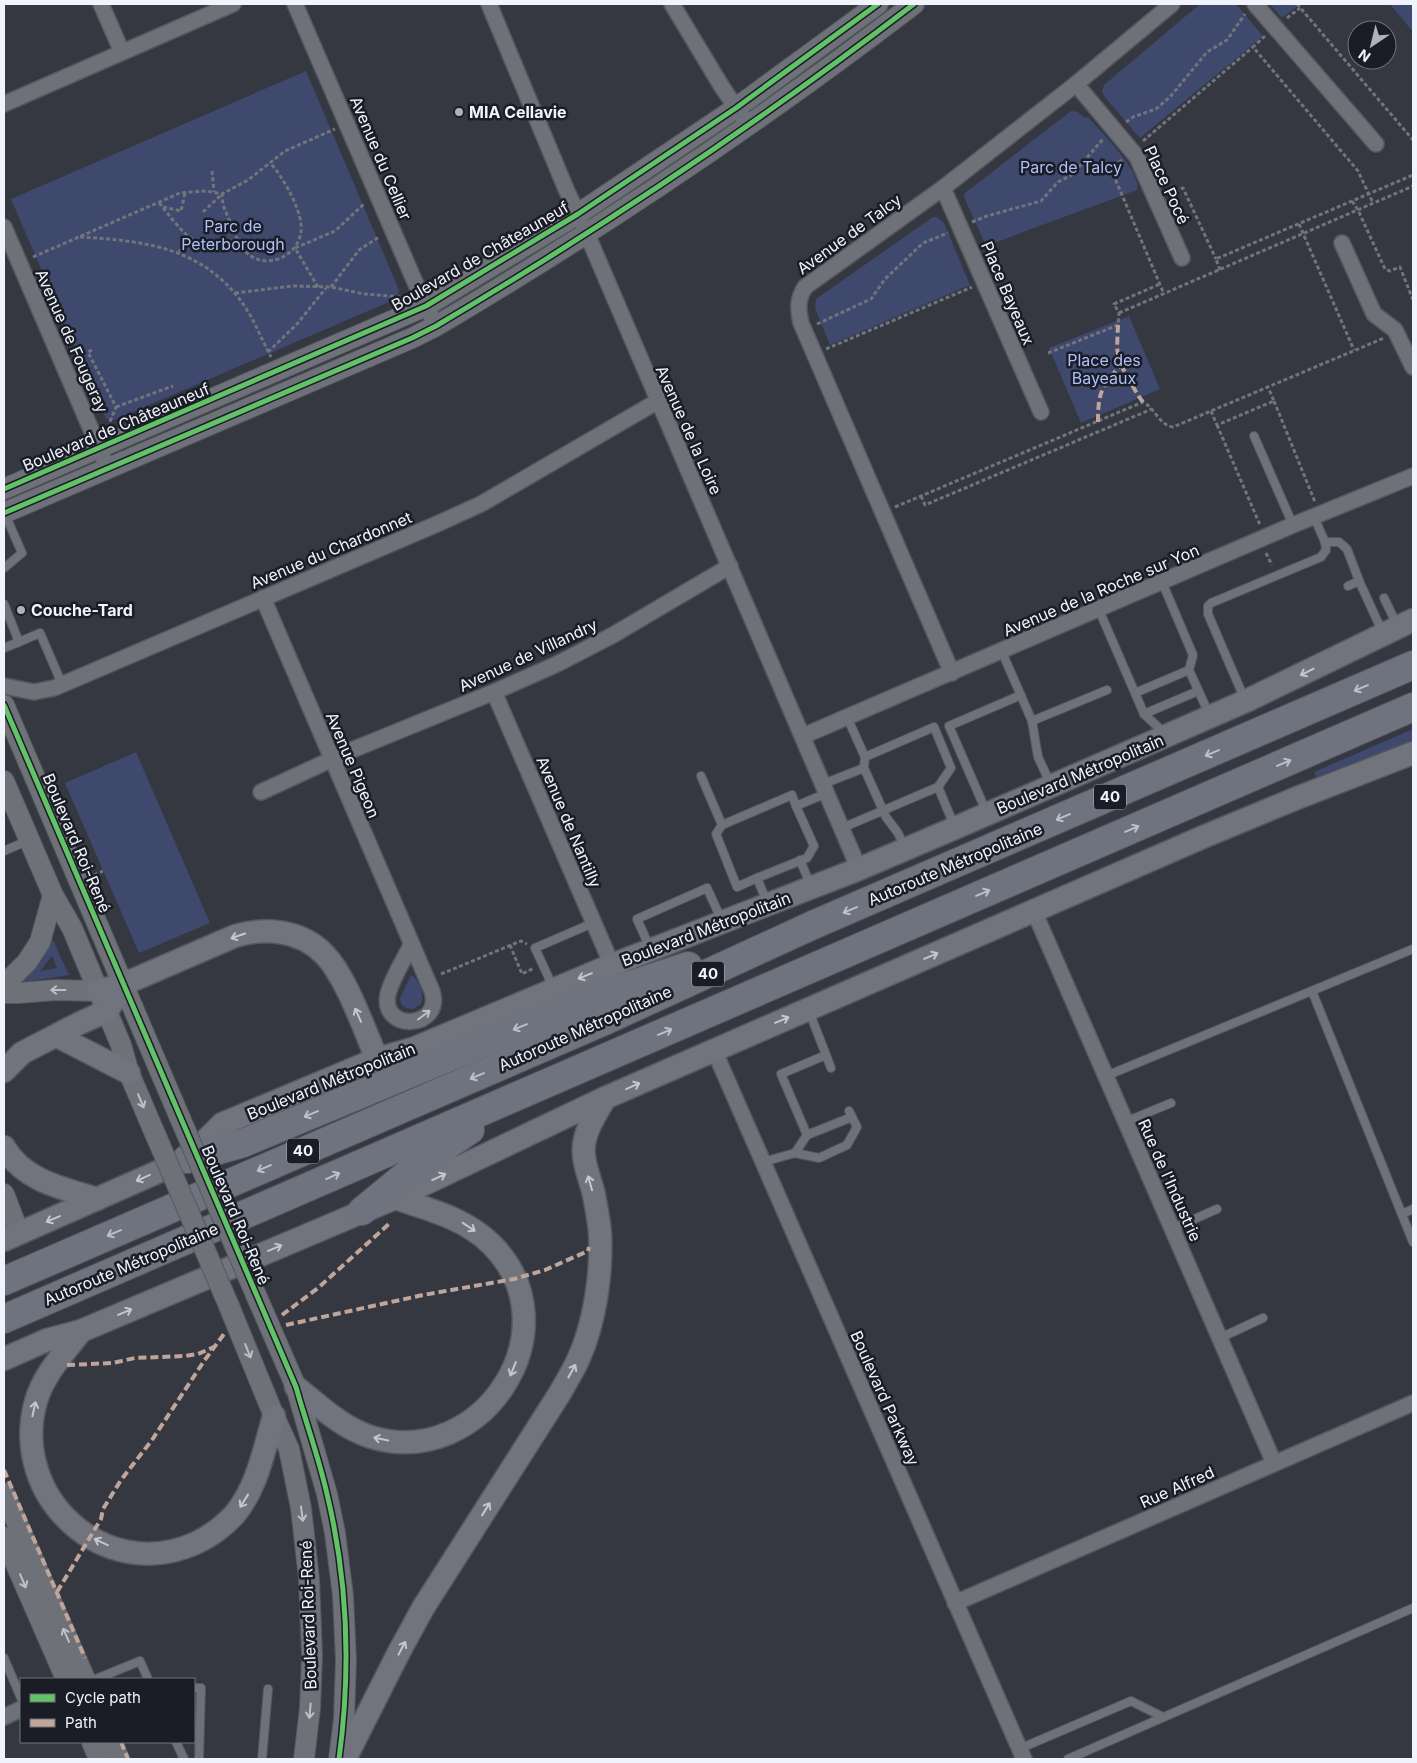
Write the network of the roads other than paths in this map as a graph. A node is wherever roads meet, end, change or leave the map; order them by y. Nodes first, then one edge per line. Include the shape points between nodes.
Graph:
1 (101, 4) edge
2 (233, 4) edge
3 (295, 4) edge
4 (489, 4) edge
5 (672, 4) edge
6 (879, 4) edge
7 (914, 4) edge
8 (1172, 4) edge
9 (1256, 5) edge
10 (893, 20) junction
11 (122, 52) junction
12 (1076, 84) junction
13 (4, 104) edge
14 (736, 108) junction
15 (748, 125) junction
16 (1376, 144) dead end
17 (943, 188) junction
18 (578, 214) junction
19 (4, 227) edge
20 (588, 234) junction
21 (1342, 243) dead end
22 (1182, 258) dead end
23 (424, 302) junction
24 (436, 326) junction
25 (1413, 367) edge
26 (658, 401) junction
27 (1041, 412) dead end
28 (1254, 436) dead end
29 (99, 448) junction
30 (108, 469) junction
31 (1413, 476) edge
32 (6, 485) edge
33 (4, 513) edge
34 (1317, 516) junction
35 (1293, 525) junction
36 (1325, 542) junction
37 (730, 566) junction
38 (4, 568) edge
39 (1359, 581) junction
40 (1162, 582) junction
41 (1348, 586) dead end
42 (263, 598) junction
43 (1384, 598) dead end
44 (4, 604) edge
45 (1099, 610) junction
46 (1398, 627) edge
47 (19, 642) junction
48 (4, 648) edge
49 (1002, 652) junction
50 (1413, 665) edge
51 (1189, 670) junction
52 (952, 673) junction
53 (62, 684) junction
54 (4, 686) edge
55 (1107, 690) dead end
56 (1198, 691) junction
57 (494, 692) junction
58 (1135, 692) junction
59 (1020, 695) junction
60 (1246, 702) junction
61 (4, 705) edge
62 (1413, 707) edge
63 (1144, 714) junction
64 (847, 717) junction
65 (1210, 718) junction
66 (1032, 721) junction
67 (803, 736) junction
68 (1163, 738) junction
69 (1413, 753) edge
70 (865, 757) junction
71 (332, 759) junction
72 (864, 768) junction
73 (701, 776) dead end
74 (4, 781) edge
75 (1052, 786) junction
76 (825, 788) junction
77 (938, 788) junction
78 (261, 792) dead end
79 (796, 806) junction
80 (883, 811) junction
81 (988, 814) junction
82 (722, 825) junction
83 (842, 828) junction
84 (955, 828) junction
85 (29, 840) junction
86 (905, 849) junction
87 (4, 851) edge
88 (800, 860) junction
89 (859, 869) junction
90 (757, 878) junction
91 (811, 888) junction
92 (53, 895) junction
93 (768, 905) junction
94 (1034, 911) junction
95 (722, 922) junction
96 (593, 923) junction
97 (813, 925) junction
98 (411, 945) junction
99 (1413, 949) edge
100 (651, 950) junction
101 (612, 965) junction
102 (124, 984) junction
103 (4, 985) edge
104 (554, 989) junction
105 (1312, 991) junction
106 (4, 993) edge
107 (102, 1001) junction
108 (809, 1009) junction
109 (57, 1036) junction
110 (714, 1050) junction
111 (826, 1055) junction
112 (377, 1059) junction
113 (831, 1068) dead end
114 (4, 1071) edge
115 (129, 1073) junction
116 (1106, 1076) junction
117 (531, 1089) junction
118 (605, 1098) junction
119 (1171, 1103) dead end
120 (1126, 1122) junction
121 (807, 1135) junction
122 (4, 1147) edge
123 (795, 1153) junction
124 (188, 1159) junction
125 (764, 1162) junction
126 (4, 1194) edge
127 (394, 1198) junction
128 (97, 1199) junction
129 (1217, 1209) dead end
130 (1413, 1209) edge
131 (362, 1211) junction
132 (1402, 1214) junction
133 (1172, 1229) junction
134 (11, 1236) edge
135 (1413, 1242) edge
136 (4, 1281) edge
137 (4, 1318) edge
138 (1263, 1318) dead end
139 (80, 1331) junction
140 (1220, 1338) junction
141 (4, 1359) edge
142 (296, 1388) junction
143 (1413, 1403) edge
144 (274, 1416) junction
145 (1274, 1463) junction
146 (4, 1494) edge
147 (5, 1542) edge
148 (955, 1603) junction
149 (1413, 1608) edge
150 (4, 1658) edge
151 (66, 1678) edge
152 (86, 1678) edge
153 (98, 1678) edge
154 (148, 1678) edge
155 (195, 1688) edge
156 (268, 1689) dead end
157 (20, 1696) edge
158 (20, 1709) edge
159 (4, 1717) edge
160 (1163, 1717) junction
161 (92, 1743) edge
162 (112, 1743) edge
163 (176, 1743) edge
164 (1021, 1754) edge
165 (99, 1759) edge
166 (119, 1759) edge
167 (184, 1759) edge
168 (199, 1759) edge
169 (262, 1759) edge
170 (304, 1759) edge
171 (338, 1759) edge
172 (345, 1759) edge
173 (1068, 1759) edge

1 - 11 street
2 - 11 street
3 - 23 street, Avenue du Cellier
4 - 18 street, Avenue de la Loire
5 - 14 street
6 - 10 street
6 - 14 street, Boulevard de Châteauneuf
7 - 10 street
8 - 12 street, Avenue de Talcy
9 - 16 street
10 - 15 street
11 - 13 street
12 - 17 street, Avenue de Talcy
12 - 22 street, Place Pocé via 1136,157
14 - 15 street
14 - 18 street, Boulevard de Châteauneuf
15 - 20 street
17 - 27 street, Place Bayeaux
17 - 52 street, Avenue de Talcy via 805,287 799,296 798,309 804,330
18 - 20 street, Avenue de la Loire
18 - 23 street, Boulevard de Châteauneuf
19 - 29 street, Avenue de Fougeray
20 - 24 street
20 - 26 street, Avenue de la Loire
21 - 25 street via 1374,314 1397,332
23 - 24 street, Avenue du Cellier
23 - 29 street, Boulevard de Châteauneuf via 278,371
24 - 30 street
26 - 37 street, Avenue de la Loire
26 - 42 street, Avenue du Chardonnet via 481,504
28 - 35 lane
29 - 30 street, Avenue de Fougeray
29 - 32 street, Boulevard de Châteauneuf
30 - 33 street
31 - 34 street, Avenue de la Roche sur Yon
33 - 38 lane via 22,553
34 - 35 street, Avenue de la Roche sur Yon
34 - 36 lane
35 - 40 street, Avenue de la Roche sur Yon via 1266,545
36 - 39 lane via 1336,541 1345,546
36 - 60 lane via 1326,550 1321,557 1208,606 1208,614
37 - 57 street, Avenue de Villandry via 613,635
37 - 67 street, Avenue de la Loire
39 - 41 lane
39 - 46 lane
40 - 45 street, Avenue de la Roche sur Yon
40 - 51 lane via 1193,655
42 - 53 street, Avenue du Chardonnet
42 - 71 street, Avenue Pigeon
43 - 46 lane
44 - 47 lane
45 - 49 street, Avenue de la Roche sur Yon
45 - 58 lane
46 -> 60 main road, Boulevard Métropolitain
47 - 48 lane
47 - 53 lane via 40,633
49 - 52 street, Avenue de la Roche sur Yon
49 - 59 lane
50 -> 97 highway, Autoroute Métropolitaine / 40
51 - 56 lane
51 - 58 lane
52 - 64 street, Avenue de la Roche sur Yon
53 - 54 street, Avenue du Chardonnet via 46,691
55 - 66 lane
56 - 63 lane
56 - 65 lane
57 - 71 street, Avenue de Villandry
57 - 96 street, Avenue de Nantilly
58 - 63 lane
59 - 66 lane
59 - 81 lane via 949,726
60 - 65 main road, Boulevard Métropolitain
61 - 102 street, Boulevard Roi-René
117 -> 62 highway, Autoroute Métropolitaine / 40
63 - 68 lane via 1158,727
64 - 67 street, Avenue de la Roche sur Yon
64 - 70 lane
65 - 68 main road, Boulevard Métropolitain
66 - 75 lane via 1038,757
67 - 76 street, Avenue de la Loire
68 - 75 main road, Boulevard Métropolitain
69 - 94 main road via 1252,816
70 - 72 lane
70 - 77 lane via 934,727 951,768
71 - 78 street, Avenue de Villandry
71 - 98 street, Avenue Pigeon
72 - 76 lane
72 - 80 lane
73 - 82 lane
74 - 85 street, Boulevard Roi-René
75 - 81 main road, Boulevard Métropolitain
76 - 79 lane
76 - 83 street, Avenue de la Loire
77 - 80 lane
77 - 84 lane
79 - 82 lane via 792,795
79 - 88 lane via 814,846 806,858
80 - 83 lane
80 - 86 lane
81 - 84 main road, Boulevard Métropolitain
82 - 90 lane via 716,834 737,887
83 - 89 street, Avenue de la Loire
84 - 86 main road, Boulevard Métropolitain
85 - 87 lane
85 - 92 street, Boulevard Roi-René
86 - 89 main road, Boulevard Métropolitain
88 - 90 lane
88 - 91 lane
89 - 91 main road, Boulevard Métropolitain
90 - 93 lane
91 - 93 main road, Boulevard Métropolitain
92 - 103 street via 40,942 27,962
92 - 107 street, Boulevard Roi-René via 72,928
93 - 95 main road, Boulevard Métropolitain
108 -> 94 main road
94 - 116 street, Rue de l'Industrie
95 - 100 main road, Boulevard Métropolitain
95 - 100 lane via 707,888 637,918
96 - 101 street, Avenue de Nantilly
96 - 104 lane via 535,948
97 -> 124 highway via 591,998 238,1145
97 -> 136 highway, Autoroute Métropolitaine / 40 via 593,1026
98 -> 98 street, Avenue Pigeon via 388,996 392,1013 407,1022 424,1017 434,1003 432,991
99 - 105 lane
100 - 101 main road, Boulevard Métropolitain
101 -> 104 main road, Boulevard Métropolitain
102 - 107 main road
112 -> 102 main road via 332,963 316,946 291,934 250,932
102 - 142 street, Boulevard Roi-René, bridge
104 - 112 main road, Boulevard Métropolitain via 415,1048
105 - 116 lane
105 - 132 lane
107 -> 106 street via 56,990
107 - 109 main road via 80,1023
107 - 115 street, Boulevard Roi-René
110 -> 108 main road
108 - 111 lane
109 - 114 main road via 22,1053
109 - 115 main road
118 -> 110 main road
110 - 125 street, Boulevard Parkway
111 - 113 lane
111 - 121 lane via 781,1074
112 - 124 main road, Boulevard Métropolitain via 222,1124
115 -> 144 street, Boulevard Roi-René, bridge
116 - 120 street, Rue de l'Industrie
117 - 131 highway via 418,1165
137 -> 117 highway, Autoroute Métropolitaine / 40
127 -> 118 main road
172 -> 118 main road via 423,1608 578,1360 590,1324 600,1270 600,1231 586,1168 584,1140
119 - 120 lane
120 - 133 street, Rue de l'Industrie
121 - 123 lane
121 - 123 lane via 850,1114 857,1127 847,1145 819,1158
122 - 128 main road via 16,1164 37,1179
123 - 125 lane
124 -> 128 main road, Boulevard Métropolitain
125 - 148 street, Boulevard Parkway
126 - 134 street
127 - 131 main road
127 -> 142 main road via 446,1215 470,1227 491,1245 507,1266 520,1296 524,1320 521,1346 508,1382 487,1409 466,1424 441,1436 415,1441 384,1440 359,1432 337,1420
128 -> 134 main road, Boulevard Métropolitain
129 - 133 lane
130 - 132 lane
139 -> 131 main road
132 - 135 lane
133 - 140 street, Rue de l'Industrie
138 - 140 lane
139 - 141 main road via 47,1340
144 -> 139 main road via 249,1492 235,1514 215,1532 190,1545 164,1552 136,1552 100,1542 69,1522 51,1502 39,1480 32,1452 31,1424 40,1389
140 - 145 street, Rue de l'Industrie
142 - 171 street, Boulevard Roi-René via 327,1494 342,1575 346,1679
143 - 145 street, Rue Alfred
144 -> 170 street, Boulevard Roi-René via 293,1464 309,1579 312,1670
145 - 148 street, Rue Alfred
152 -> 146 street
147 -> 151 street
148 - 164 street, Boulevard Parkway
149 - 160 lane
150 - 157 lane
153 - 154 lane via 140,1661
155 - 168 lane via 201,1688
156 - 169 lane
158 - 159 street
160 - 164 lane via 1131,1701
160 - 173 lane
161 - 165 street
162 - 166 street
163 - 167 lane

